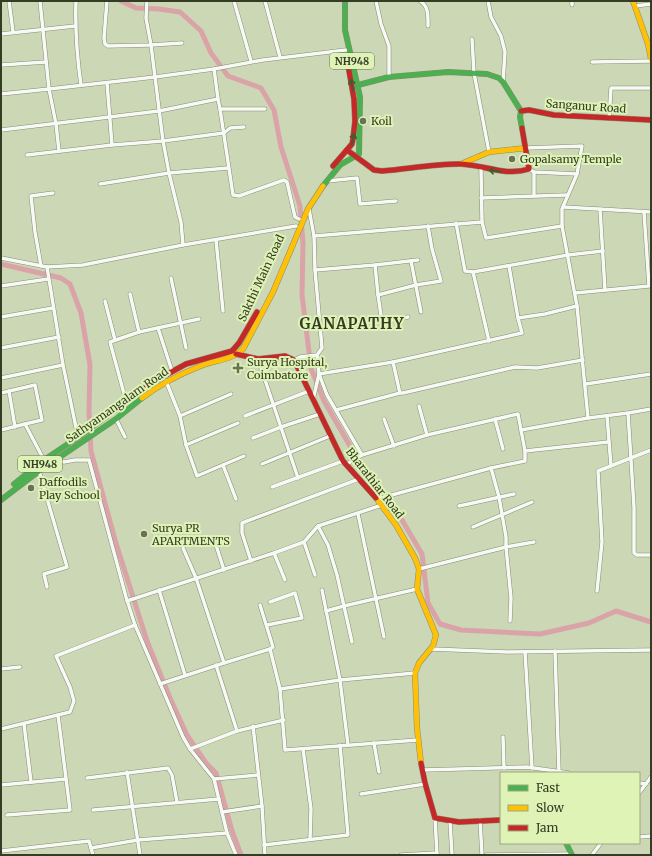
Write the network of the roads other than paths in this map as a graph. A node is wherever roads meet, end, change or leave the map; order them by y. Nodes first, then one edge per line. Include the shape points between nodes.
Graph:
1 (10, 1) edge
2 (40, 1) edge
3 (76, 1) edge
4 (107, 1) edge
5 (147, 1) edge
6 (234, 1) edge
7 (265, 1) edge
8 (340, 1) edge
9 (345, 1) edge
10 (376, 1) edge
11 (420, 1) edge
12 (488, 1) edge
13 (634, 4) edge
14 (651, 4) edge
15 (75, 26) junction
16 (428, 26) dead end
17 (43, 29) junction
18 (12, 32) junction
19 (1, 34) edge
20 (645, 36) junction
21 (651, 36) edge
22 (472, 39) dead end
23 (182, 42) dead end
24 (151, 45) junction
25 (346, 50) junction
26 (280, 57) junction
27 (651, 60) edge
28 (251, 61) junction
29 (46, 62) junction
30 (592, 62) dead end
31 (1, 65) edge
32 (214, 69) junction
33 (474, 72) junction
34 (155, 77) junction
35 (389, 77) junction
36 (503, 82) junction
37 (107, 83) junction
38 (81, 85) junction
39 (358, 85) junction
40 (651, 88) edge
41 (49, 89) junction
42 (1, 94) edge
43 (218, 99) junction
44 (220, 109) junction
45 (265, 109) dead end
46 (159, 111) junction
47 (521, 111) junction
48 (109, 117) junction
49 (610, 118) junction
50 (651, 120) edge
51 (358, 121) junction
52 (56, 124) junction
53 (244, 127) dead end
54 (1, 130) edge
55 (224, 133) junction
56 (163, 141) junction
57 (112, 145) junction
58 (526, 148) junction
59 (348, 150) junction
60 (59, 152) junction
61 (489, 152) junction
62 (27, 155) dead end
63 (356, 156) junction
64 (460, 164) junction
65 (228, 168) junction
66 (481, 169) junction
67 (531, 171) junction
68 (168, 173) junction
69 (577, 174) junction
70 (326, 181) junction
71 (100, 184) dead end
72 (54, 193) dead end
73 (567, 195) junction
74 (534, 196) junction
75 (481, 198) junction
76 (396, 201) dead end
77 (308, 207) junction
78 (563, 208) junction
79 (600, 209) junction
80 (644, 212) junction
81 (651, 212) edge
82 (299, 219) junction
83 (482, 222) junction
84 (456, 224) junction
85 (296, 226) junction
86 (428, 226) junction
87 (562, 226) junction
88 (314, 236) junction
89 (216, 240) junction
90 (183, 245) junction
91 (603, 251) junction
92 (568, 255) junction
93 (1, 258) edge
94 (418, 260) dead end
95 (411, 261) junction
96 (375, 265) junction
97 (42, 266) junction
98 (509, 266) junction
99 (47, 267) junction
100 (315, 270) junction
101 (473, 272) junction
102 (172, 278) dead end
103 (48, 279) junction
104 (416, 285) junction
105 (1, 286) edge
106 (605, 290) junction
107 (575, 293) junction
108 (130, 294) dead end
109 (378, 295) junction
110 (106, 300) dead end
111 (577, 306) junction
112 (53, 308) junction
113 (222, 311) dead end
114 (421, 312) dead end
115 (1, 317) edge
116 (408, 317) dead end
117 (199, 318) dead end
118 (518, 318) junction
119 (180, 322) junction
120 (158, 328) junction
121 (139, 332) junction
122 (58, 337) junction
123 (115, 340) junction
124 (489, 341) junction
125 (1, 348) edge
126 (186, 348) dead end
127 (232, 351) junction
128 (237, 355) junction
129 (316, 355) junction
130 (258, 359) junction
131 (294, 360) junction
132 (583, 360) junction
133 (393, 362) junction
134 (63, 365) junction
135 (172, 371) junction
136 (319, 374) junction
137 (651, 374) edge
138 (1, 378) edge
139 (166, 381) junction
140 (586, 384) junction
141 (9, 391) junction
142 (309, 391) junction
143 (1, 393) edge
144 (400, 393) junction
145 (231, 394) dead end
146 (313, 400) junction
147 (127, 402) junction
148 (273, 405) junction
149 (419, 406) dead end
150 (651, 409) edge
151 (336, 410) junction
152 (320, 414) junction
153 (628, 414) junction
154 (180, 416) junction
155 (245, 416) dead end
156 (607, 416) junction
157 (588, 418) junction
158 (116, 419) junction
159 (384, 419) dead end
160 (495, 419) junction
161 (238, 423) dead end
162 (25, 424) junction
163 (16, 426) junction
164 (281, 427) junction
165 (1, 430) edge
166 (521, 430) junction
167 (427, 435) junction
168 (79, 436) junction
169 (330, 436) junction
170 (125, 437) dead end
171 (254, 438) dead end
172 (608, 442) junction
173 (186, 445) junction
174 (394, 446) junction
175 (503, 449) dead end
176 (651, 450) edge
177 (525, 451) junction
178 (290, 452) junction
179 (244, 456) dead end
180 (362, 456) junction
181 (631, 459) junction
182 (44, 460) junction
183 (55, 460) junction
184 (346, 462) junction
185 (262, 464) dead end
186 (223, 465) junction
187 (611, 466) junction
188 (491, 468) junction
189 (39, 471) junction
190 (298, 478) junction
191 (359, 479) junction
192 (272, 487) dead end
193 (1, 494) edge
194 (514, 494) dead end
195 (499, 497) junction
196 (236, 499) dead end
197 (377, 499) junction
198 (1, 500) edge
199 (532, 502) dead end
200 (382, 505) junction
201 (459, 506) dead end
202 (358, 514) junction
203 (502, 515) junction
204 (318, 526) junction
205 (473, 527) dead end
206 (215, 542) dead end
207 (304, 542) junction
208 (534, 542) dead end
209 (506, 547) junction
210 (183, 548) dead end
211 (274, 553) junction
212 (651, 555) edge
213 (251, 561) junction
214 (419, 569) junction
215 (224, 570) junction
216 (315, 575) dead end
217 (196, 578) junction
218 (285, 580) dead end
219 (47, 587) dead end
220 (417, 589) junction
221 (159, 590) junction
222 (322, 590) dead end
223 (597, 591) dead end
224 (376, 598) junction
225 (128, 601) junction
226 (270, 602) dead end
227 (260, 605) dead end
228 (344, 606) junction
229 (326, 611) junction
230 (510, 621) dead end
231 (136, 625) junction
232 (267, 625) junction
233 (384, 637) dead end
234 (352, 642) dead end
235 (270, 649) junction
236 (431, 650) junction
237 (651, 650) edge
238 (555, 651) junction
239 (525, 652) junction
240 (224, 663) junction
241 (216, 665) junction
242 (20, 667) dead end
243 (1, 669) edge
244 (415, 673) junction
245 (185, 675) junction
246 (340, 680) junction
247 (160, 684) junction
248 (280, 689) junction
249 (58, 716) junction
250 (284, 720) junction
251 (24, 724) junction
252 (253, 726) junction
253 (1, 729) edge
254 (237, 731) junction
255 (503, 737) dead end
256 (418, 740) junction
257 (374, 743) junction
258 (340, 745) junction
259 (348, 745) junction
260 (190, 748) junction
261 (303, 749) junction
262 (504, 768) junction
263 (532, 768) junction
264 (423, 770) junction
265 (127, 772) junction
266 (379, 772) dead end
267 (559, 772) joint
268 (258, 775) junction
269 (87, 778) dead end
270 (651, 778) edge
271 (66, 779) junction
272 (214, 779) junction
273 (32, 782) junction
274 (640, 783) edge
275 (425, 784) junction
276 (646, 784) junction
277 (1, 785) edge
278 (640, 792) edge
279 (361, 794) dead end
280 (219, 799) junction
281 (177, 802) junction
282 (262, 806) junction
283 (134, 807) junction
284 (93, 810) dead end
285 (222, 812) junction
286 (7, 815) dead end
287 (435, 818) junction
288 (480, 820) junction
289 (500, 820) edge
290 (450, 821) junction
291 (227, 833) junction
292 (651, 836) edge
293 (640, 837) edge
294 (310, 839) junction
295 (138, 840) junction
296 (566, 844) edge
297 (600, 844) edge
298 (264, 845) junction
299 (91, 848) junction
300 (1, 851) edge
301 (437, 854) edge
302 (93, 855) edge
303 (140, 855) edge
304 (236, 855) edge
305 (265, 855) edge
306 (401, 855) edge
307 (452, 855) edge
308 (482, 855) edge
309 (486, 855) edge
310 (572, 855) edge
311 (592, 855) edge

1 - 18 street
2 - 17 street
3 - 15 street
4 - 24 street via 105,44
5 - 24 street via 146,18
6 - 28 street
7 - 26 street
8 - 25 main road, NH948 via 341,31
9 - 39 main road, NH948 via 345,30
10 - 35 street via 389,46
11 - 16 street via 428,10
12 - 36 street via 491,17 501,36 505,52
13 - 14 street
13 - 20 main road
15 - 17 street
15 - 38 street
17 - 18 street
17 - 29 street
18 - 19 street
20 - 21 street
20 - 27 main road
22 - 33 street
23 - 24 street
24 - 34 street
25 - 26 street
51 -> 25 main road, NH948
26 - 28 street
27 - 30 street
28 - 32 street
29 - 31 street
29 - 41 street
32 - 34 street
32 - 43 street
33 - 35 main road
33 - 36 main road via 499,78
33 - 61 street
34 - 37 street
34 - 46 street
35 - 39 main road
36 - 47 main road
37 - 38 street
37 - 48 street
38 - 41 street
39 - 51 main road, NH948
40 - 49 street via 612,88
41 - 42 street
41 - 52 street
43 - 44 street
43 - 46 street
44 - 45 street
44 - 55 street
46 - 48 street
46 - 56 street
47 - 49 main road, Sanganur Road
47 - 58 main road
48 - 52 street
48 - 57 street
49 - 50 main road, Sanganur Road
59 -> 51 main road, Sakthi Main Road / NH948
51 - 63 main road, NH948 via 360,150
52 - 54 street
52 - 60 street
53 - 55 street via 230,128
55 - 56 street
55 - 65 street
56 - 57 street
56 - 68 street
57 - 60 street
58 - 61 main road
58 - 67 main road
58 - 69 street via 582,146
59 - 63 main road
59 - 77 main road, Sakthi Main Road / NH948 via 325,175
60 - 62 street
61 - 64 main road
63 - 64 main road via 374,170 382,171
63 - 70 main road, NH948 via 346,160
64 - 66 main road
65 - 68 street
65 - 82 street via 233,194 239,196 281,180 287,182 295,217
67 -> 66 main road
66 - 75 street
67 - 69 street
67 - 74 street
68 - 71 street
68 - 90 street via 181,222
69 - 73 street
70 - 76 street via 357,178 360,204
70 - 77 main road, NH948
72 - 97 street via 31,196
73 - 74 street
73 - 78 street
74 - 75 street
75 - 83 street
77 - 82 main road, Sakthi Main Road / NH948
77 - 88 street
77 - 128 main road, NH948 via 272,292 248,340
78 - 79 street
78 - 87 street
79 - 80 street
79 - 91 street
80 - 81 street
80 - 106 street via 649,286
82 - 85 main road, Sakthi Main Road / NH948
83 - 84 street
83 - 87 street via 486,238
84 - 86 street
84 - 101 street via 465,272
85 - 89 street
85 - 127 main road, Sakthi Main Road / NH948 via 267,294 240,343
86 - 88 street
86 - 104 street via 441,281
87 - 92 street
88 - 100 street
89 - 90 street
89 - 113 street
90 - 99 street via 83,265
91 - 92 street
91 - 106 street
92 - 98 street
92 - 107 street
93 - 97 street
94 - 95 street
95 - 96 street
95 - 104 street
96 - 100 street
96 - 109 street
97 - 99 street
98 - 101 street
98 - 118 street
99 - 103 street
100 - 129 street via 322,348
101 - 124 street
102 - 119 street
103 - 105 street
103 - 112 street
104 - 109 street
104 - 114 street
106 - 107 street
107 - 111 street
108 - 121 street
109 - 116 street via 382,322
110 - 123 street
111 - 118 street
111 - 132 street
112 - 115 street
112 - 122 street
117 - 119 street
118 - 124 street via 522,333
119 - 120 street
119 - 126 street
120 - 121 street
120 - 135 street
121 - 123 street
122 - 125 street
122 - 134 street
123 - 147 street via 110,342
124 - 133 street
127 - 128 main road
127 - 135 main road, NH948 via 186,364
128 - 130 main road
128 - 139 main road, Sathyamangalam Road / NH948 via 199,366
129 - 131 street
129 - 136 street
130 - 131 main road via 285,356
130 - 148 street
131 - 142 main road, Bharathiar Road
132 - 140 street
132 - 144 street via 537,368 515,367
133 - 136 street
133 - 144 street
134 - 138 street
134 - 168 street
135 - 147 main road, NH948
136 - 146 street
136 - 151 street
137 - 140 street
139 - 154 street
139 - 158 main road, Sathyamangalam Road / NH948
140 - 157 street
141 - 143 street
141 - 162 street via 35,385 42,420
141 - 163 street
142 - 146 main road, Bharathiar Road
142 - 148 street
144 - 151 street
145 - 154 street
146 - 152 main road, Bharathiar Road
147 - 168 main road, NH948
148 - 155 street
148 - 164 street
149 - 167 street
150 - 153 street
151 - 180 street
152 - 164 street
152 - 169 main road, Bharathiar Road
153 - 156 street
153 - 181 street
154 - 173 street
156 - 157 street
156 - 172 street
157 - 166 street
158 - 170 street
158 - 183 main road, Sathyamangalam Road / NH948
159 - 174 street
160 - 166 street via 518,414
160 - 167 street
160 - 175 street
161 - 173 street
162 - 163 street
162 - 182 street
163 - 165 street
164 - 171 street
164 - 178 street
166 - 177 street
167 - 174 street
168 - 182 main road, NH948
169 - 178 street
169 - 184 main road, Bharathiar Road
172 - 177 street
172 - 187 street
173 - 186 street via 197,476
174 - 180 street
176 - 181 street
177 - 188 street via 525,461
178 - 185 street
178 - 190 street
179 - 186 street
180 - 184 street
181 - 187 street
181 - 212 street via 634,553
182 - 193 main road, NH948
183 - 189 main road, Sathyamangalam Road / NH948
183 - 225 street via 89,460
184 - 190 street
184 - 191 main road, Bharathiar Road
186 - 196 street
187 - 223 street via 598,471 602,542
188 - 195 street
188 - 197 street
189 - 198 main road, Sathyamangalam Road / NH948
189 - 219 street via 67,568 44,574
190 - 192 street
191 - 197 main road, Bharathiar Road
191 - 213 street via 242,523 242,533
194 - 195 street
195 - 201 street
195 - 203 street
197 - 200 main road, Bharathiar Road
199 - 203 street
200 - 202 street
200 - 214 main road, Bharathiar Road via 396,525
202 - 204 street
202 - 224 street
203 - 205 street
203 - 209 street
204 - 207 street
204 - 228 street via 328,545
206 - 215 street
207 - 211 street
207 - 216 street
208 - 209 street
209 - 214 street
209 - 230 street via 511,598
210 - 217 street
211 - 213 street
211 - 218 street
213 - 215 street
214 - 220 main road, Bharathiar Road
215 - 217 street
217 - 221 street
217 - 240 street
220 - 224 street
220 - 236 main road, Bharathiar Road via 436,635
221 - 225 street
221 - 245 street
222 - 229 street
224 - 228 street
224 - 233 street
225 - 231 street
226 - 232 street via 295,592 302,618
227 - 232 street
228 - 229 street
228 - 234 street
229 - 246 street
231 - 247 street
231 - 249 street via 56,656 74,700 70,712
232 - 235 street via 273,648
235 - 240 street
235 - 248 street
236 - 239 street
236 - 244 main road via 418,664
237 - 238 street
238 - 239 street
238 - 267 street
239 - 263 street
240 - 241 street
241 - 245 street
241 - 254 street
242 - 243 street
244 - 246 street
244 - 256 main road
245 - 247 street
246 - 248 street
246 - 259 street
247 - 260 street
248 - 250 street
249 - 251 street
249 - 271 street
250 - 252 street
250 - 261 street via 285,750
251 - 253 street
251 - 273 street
252 - 254 street
252 - 268 street
254 - 260 street
255 - 262 street
256 - 257 street
256 - 264 main road
257 - 259 street
257 - 266 street
258 - 259 street
258 - 261 street
258 - 294 street via 348,836
260 - 272 street
261 - 294 street via 310,809
262 - 263 street
262 - 264 street
263 - 267 street
264 - 275 main road
265 - 269 street
265 - 281 street via 168,768 172,775
265 - 283 street
268 - 272 street
268 - 282 street
270 - 276 street
271 - 273 street
271 - 286 street via 70,810
272 - 280 street
273 - 277 street
274 - 276 street
275 - 279 street
275 - 287 main road
276 - 278 street
280 - 281 street
280 - 285 street
281 - 283 street
282 - 285 street
282 - 298 street
283 - 284 street
283 - 295 street
285 - 291 street
287 - 290 main road
287 - 301 street
288 - 289 main road
288 - 290 main road
288 - 308 street
290 - 307 street
291 - 295 street
291 - 304 street
292 - 293 street
294 - 298 street
295 - 299 street
295 - 303 street
296 - 310 main road
297 - 311 street
298 - 305 street
299 - 300 street via 89,841
299 - 302 street
301 - 306 street
309 - 310 street

